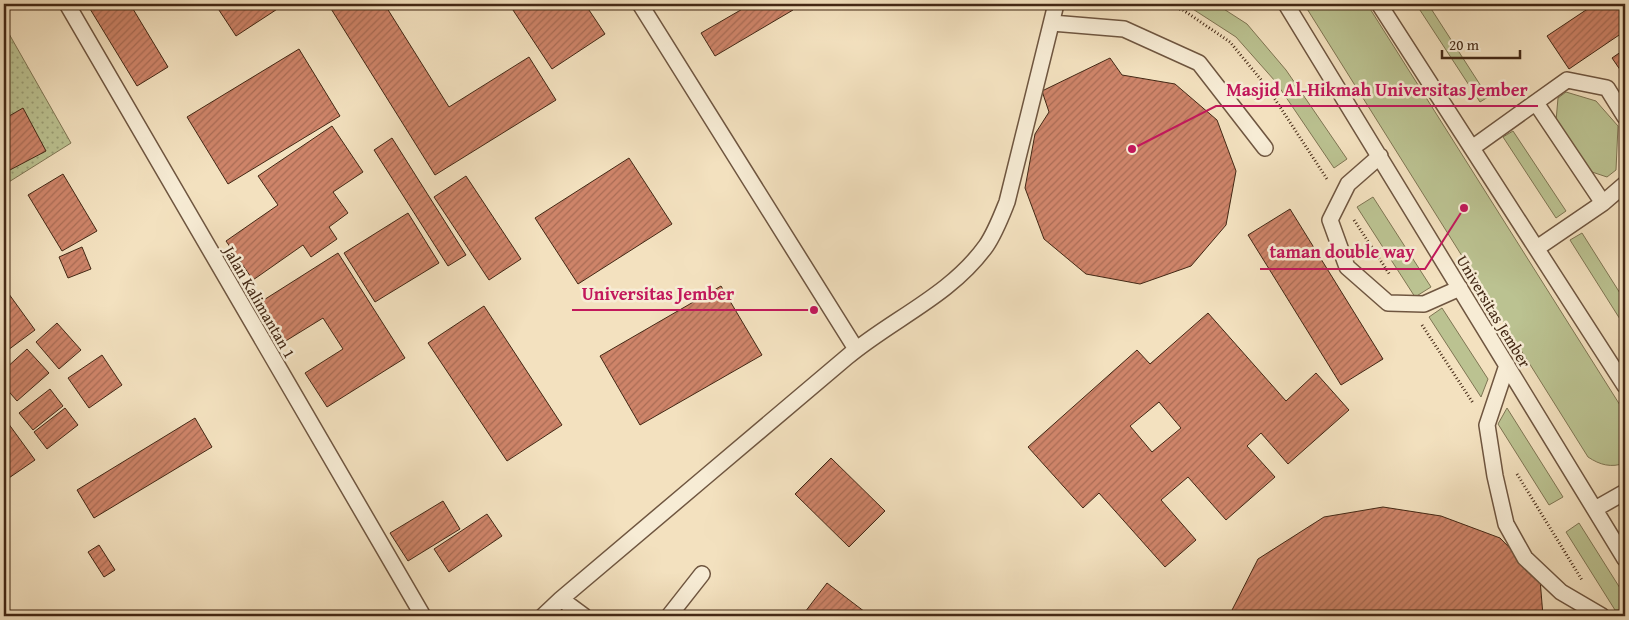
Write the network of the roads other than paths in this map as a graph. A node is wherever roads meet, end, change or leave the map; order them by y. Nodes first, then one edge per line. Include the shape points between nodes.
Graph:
1 (67, 4) edge
2 (640, 4) edge
3 (1056, 4) edge
4 (1286, 4) edge
5 (1379, 4) edge
6 (1052, 23) junction
7 (1536, 103) junction
8 (1625, 117) edge
9 (1265, 148) dead end
10 (1472, 148) junction
11 (1380, 156) junction
12 (1625, 184) edge
13 (1603, 203) junction
14 (1537, 248) junction
15 (1460, 288) junction
16 (856, 349) junction
17 (1507, 365) junction
18 (1625, 386) edge
19 (1625, 492) edge
20 (1595, 509) junction
21 (1625, 559) edge
22 (702, 574) dead end
23 (561, 599) junction
24 (424, 616) edge
25 (543, 616) edge
26 (584, 616) edge
27 (669, 616) edge
28 (1602, 616) edge

1 - 24 lane, Jalan Kalimantan 1
2 - 16 lane
3 - 6 lane
4 - 11 lane, Universitas Jember
5 - 10 lane
6 - 9 lane via 1124,29 1199,64
6 - 16 lane via 1007,202 987,245 974,262 942,291
7 - 8 lane via 1567,80 1607,88
7 - 10 lane
7 - 13 lane
10 - 14 lane
11 - 15 lane, Universitas Jember
11 - 15 lane via 1348,184 1330,220 1347,267 1388,303 1424,304
12 - 13 lane
13 - 14 lane
14 - 18 lane
15 - 17 lane, Universitas Jember
16 - 23 lane
17 - 20 lane, Universitas Jember
17 - 28 lane via 1487,425 1506,524 1532,565 1561,592
19 - 20 lane
20 - 21 lane, Universitas Jember
22 - 27 lane
23 - 25 lane
23 - 26 lane

